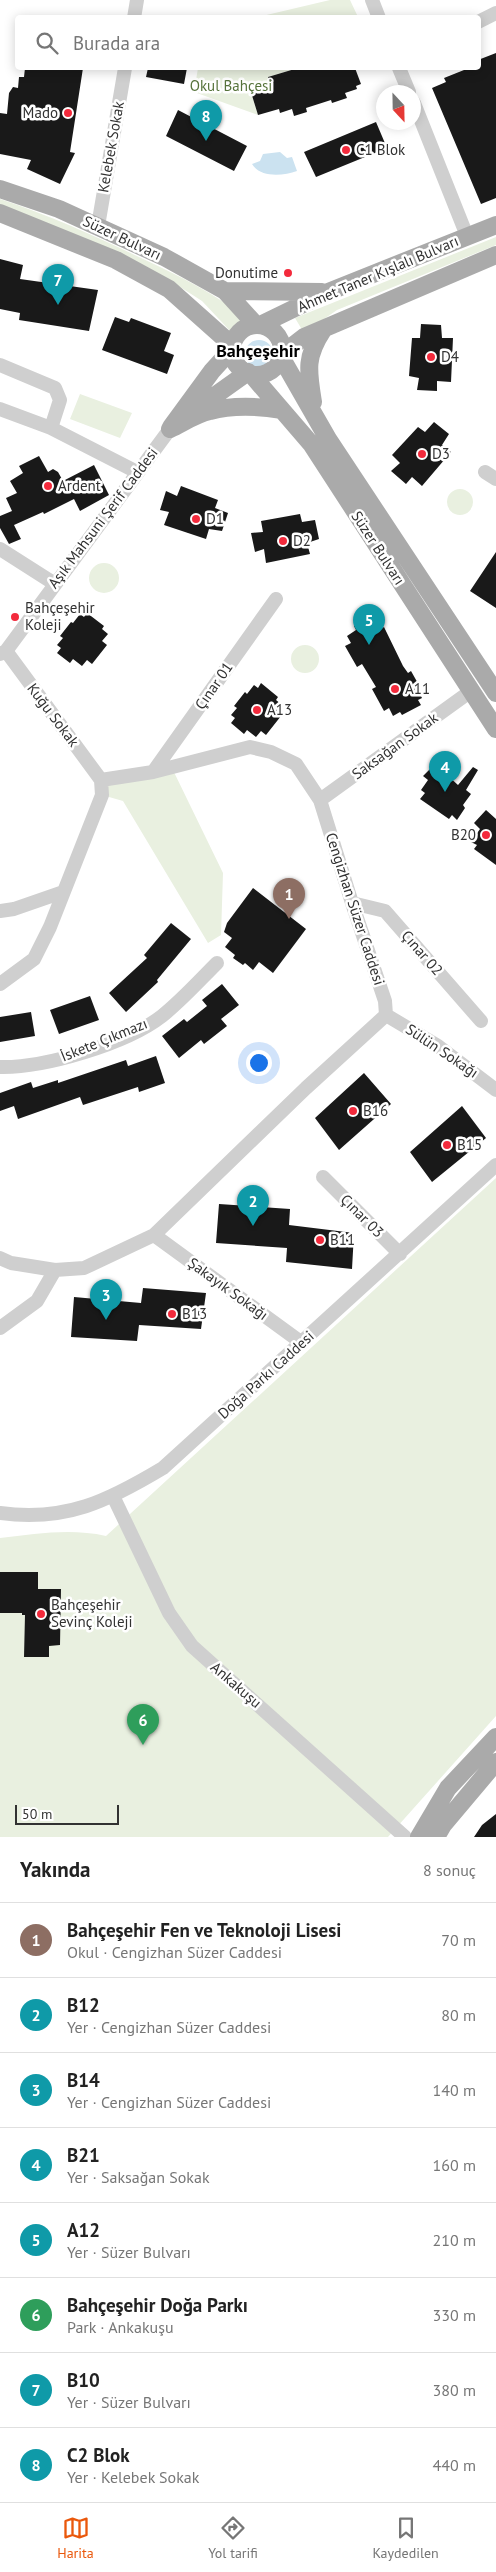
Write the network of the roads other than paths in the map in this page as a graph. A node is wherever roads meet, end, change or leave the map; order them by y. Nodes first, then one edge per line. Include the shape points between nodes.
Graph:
1 (138, 0) edge
2 (372, 0) edge
3 (496, 13) edge
4 (135, 15) edge
5 (378, 15) edge
6 (481, 20) edge
7 (125, 70) edge
8 (400, 70) edge
9 (406, 85) edge
10 (421, 121) edge
11 (0, 189) edge
12 (0, 213) edge
13 (496, 225) edge
14 (98, 226) junction
15 (467, 236) junction
16 (496, 255) edge
17 (226, 290) junction
18 (328, 292) junction
19 (258, 325) junction
20 (323, 330) junction
21 (233, 347) junction
22 (281, 356) junction
23 (0, 365) edge
24 (250, 373) junction
25 (0, 409) edge
26 (282, 410) junction
27 (314, 412) junction
28 (51, 428) junction
29 (170, 429) junction
30 (137, 472) junction
31 (0, 549) edge
32 (55, 584) junction
33 (276, 599) dead end
34 (3, 652) edge
35 (471, 691) junction
36 (496, 693) edge
37 (496, 729) edge
38 (153, 772) junction
39 (101, 780) junction
40 (320, 800) junction
41 (63, 892) junction
42 (352, 903) junction
43 (0, 911) edge
44 (217, 963) dead end
45 (0, 984) edge
46 (386, 1015) junction
47 (480, 1021) dead end
48 (0, 1067) edge
49 (496, 1090) edge
50 (496, 1165) edge
51 (323, 1177) dead end
52 (154, 1235) junction
53 (400, 1254) junction
54 (0, 1258) edge
55 (54, 1270) junction
56 (0, 1328) edge
57 (302, 1342) junction
58 (114, 1496) junction
59 (0, 1513) edge
60 (496, 1737) edge
61 (496, 1762) edge
62 (405, 1837) edge
63 (419, 1837) edge
64 (436, 1837) edge

1 - 4 street
2 - 5 street
3 - 6 street
7 - 14 street, Kelebek Sokak
8 - 9 street
10 - 15 street
11 - 14 main road, Süzer Bulvarı via 59,208
12 - 21 main road, Süzer Bulvarı via 116,260 169,289
13 - 15 main road, Ahmet Taner Kışlalı Bulvarı
14 - 17 main road, Süzer Bulvarı
15 - 18 main road, Ahmet Taner Kışlalı Bulvarı
16 - 20 main road, Ahmet Taner Kışlalı Bulvarı
17 - 18 main road
17 - 19 main road, Süzer Bulvarı
18 - 19 main road, Ahmet Taner Kışlalı Bulvarı
19 - 21 main road via 241,331
19 - 22 main road via 273,330 277,335
20 - 22 main road, Ahmet Taner Kışlalı Bulvarı via 304,337
20 - 27 main road via 311,348 308,374
21 - 24 main road via 235,362
21 - 29 main road
22 - 24 main road via 271,370
22 - 27 main road, Süzer Bulvarı
23 - 28 street via 55,388 60,400
24 - 26 main road, Süzer Bulvarı
24 - 29 main road
25 - 28 street
26 - 29 main road via 269,407 210,411
26 - 35 main road, Süzer Bulvarı via 312,445
27 - 36 main road, Süzer Bulvarı via 328,439
28 - 30 street
29 - 30 street, Aşık Mahsuni Şerif Caddesi
30 - 32 street, Aşık Mahsuni Şerif Caddesi
31 - 32 street
32 - 34 street, Aşık Mahsuni Şerif Caddesi
33 - 38 street, Çınar 01
34 - 39 street, Kuğu Sokak
35 - 37 main road, Süzer Bulvarı
35 - 40 street, Saksağan Sokak
38 - 39 street, Cengizhan Süzer Caddesi
38 - 40 street, Cengizhan Süzer Caddesi via 250,747 271,752 296,764
39 - 41 street via 102,795
40 - 42 street, Cengizhan Süzer Caddesi
41 - 43 street
41 - 45 street via 34,959
42 - 46 street, Cengizhan Süzer Caddesi via 385,1001
42 - 47 street, Çınar 02 via 385,911
44 - 48 street, İskete Çıkmazı via 161,1017 131,1033 72,1057 21,1067
46 - 49 street, Sülün Sokağı via 438,1046
46 - 52 street
50 - 53 street, Doğa Parkı Caddesi
51 - 53 street, Çınar 03
52 - 55 street via 84,1268
52 - 57 street, Şakayık Sokağı
53 - 57 street, Doğa Parkı Caddesi
54 - 55 street
55 - 56 street via 37,1301
57 - 58 street, Doğa Parkı Caddesi via 163,1468
58 - 59 street, Doğa Parkı Caddesi via 58,1514
58 - 62 street, Ankakuşu via 169,1613 192,1646
60 - 63 main road via 448,1788
61 - 64 main road

